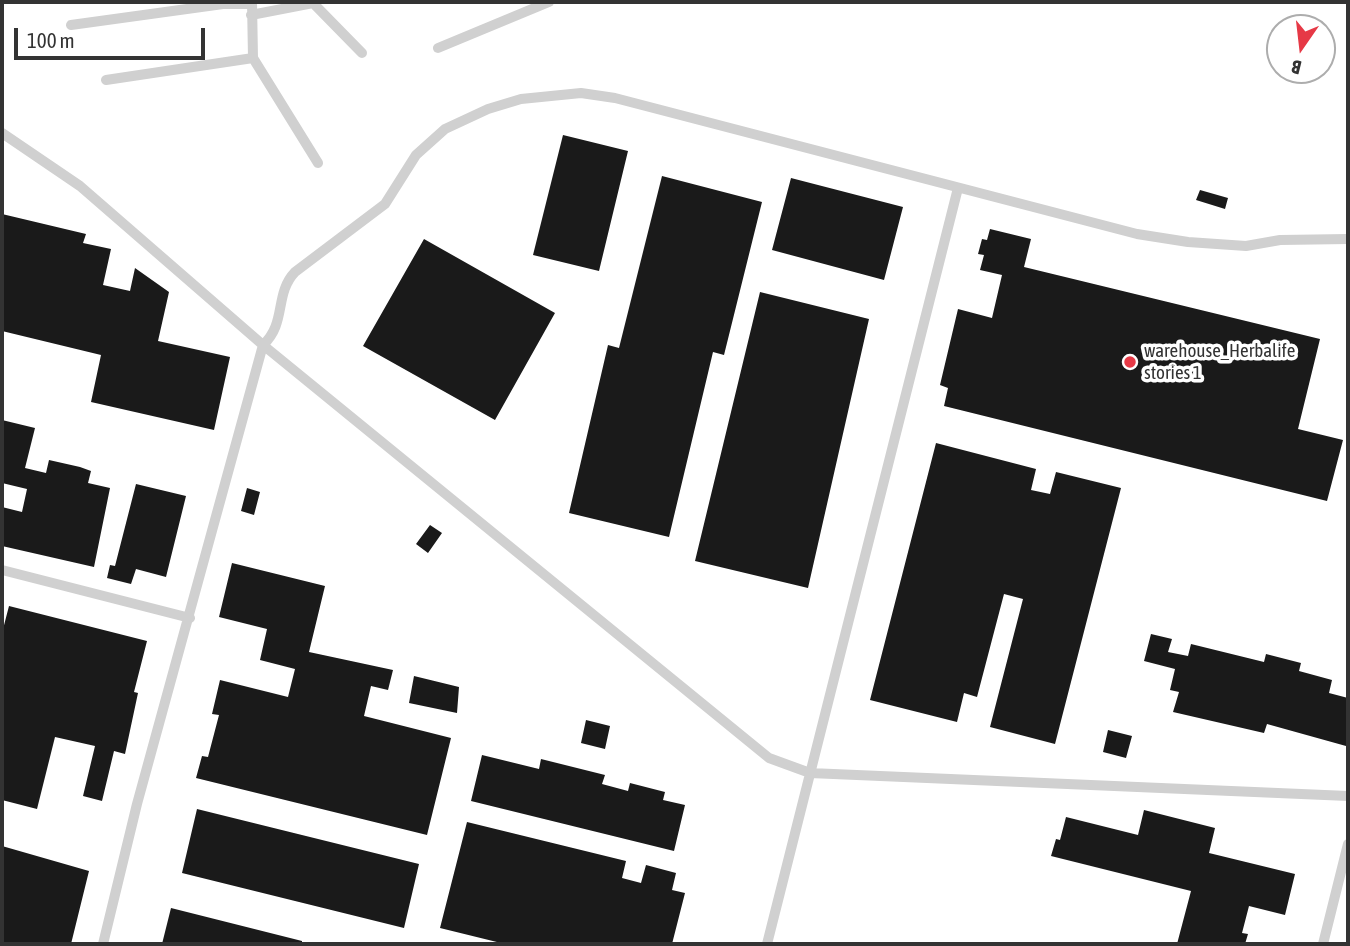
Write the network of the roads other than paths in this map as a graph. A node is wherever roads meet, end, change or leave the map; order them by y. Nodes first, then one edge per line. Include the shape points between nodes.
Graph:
1 (153, 2) edge
2 (549, 2) edge
3 (251, 7) edge
4 (155, 14) junction
5 (71, 25) dead end
6 (438, 48) dead end
7 (362, 53) dead end
8 (253, 58) junction
9 (106, 80) dead end
10 (2, 133) edge
11 (318, 163) dead end
12 (958, 188) junction
13 (1348, 239) edge
14 (263, 345) junction
15 (2, 570) edge
16 (190, 618) junction
17 (810, 773) junction
18 (1348, 796) edge
19 (1348, 845) edge
20 (103, 944) edge
21 (768, 944) edge
22 (1322, 944) edge

1 - 4 street
2 - 6 street
3 - 4 street via 223,4
3 - 7 street via 313,3
3 - 8 street
4 - 5 street
8 - 9 street
8 - 11 street
10 - 14 street via 80,186
12 - 13 street via 1137,234 1188,242 1246,246 1280,240
12 - 14 street via 615,97 581,93 521,99 463,119 424,147 386,204 290,277 277,330
12 - 17 street
14 - 16 street
14 - 17 street via 769,758
15 - 16 street
16 - 20 street
17 - 18 street
17 - 21 street
19 - 22 street

